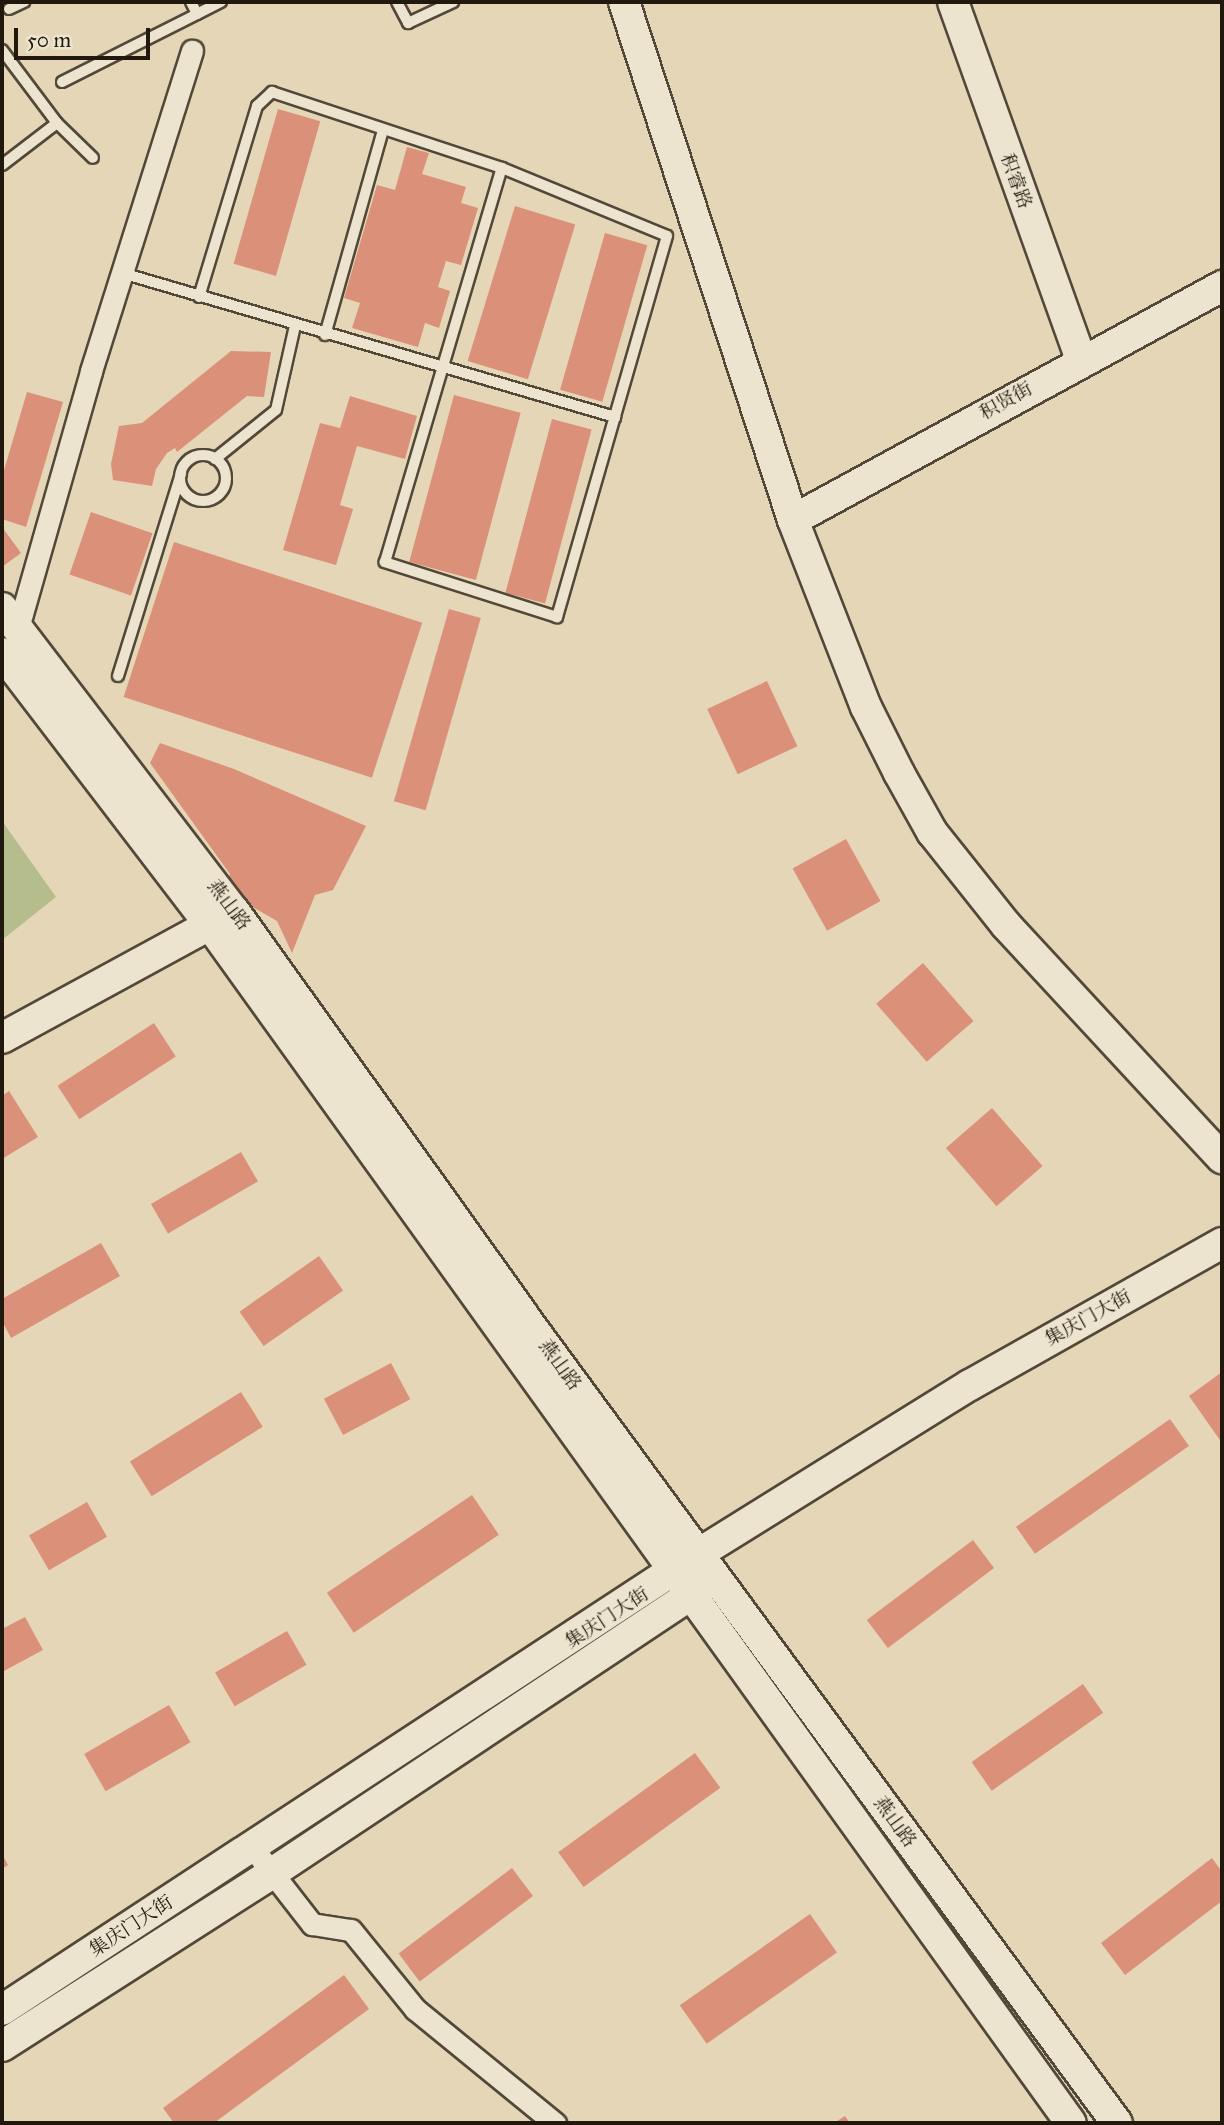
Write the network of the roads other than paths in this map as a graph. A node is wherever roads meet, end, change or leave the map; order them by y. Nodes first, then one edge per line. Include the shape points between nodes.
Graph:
1 (24, 2) edge
2 (191, 2) edge
3 (221, 2) edge
4 (397, 2) edge
5 (453, 2) edge
6 (953, 2) edge
7 (629, 4) edge
8 (9, 9) dead end
9 (197, 14) junction
10 (2, 50) edge
11 (192, 51) dead end
12 (62, 82) dead end
13 (57, 123) junction
14 (383, 130) junction
15 (93, 158) dead end
16 (2, 165) edge
17 (502, 169) junction
18 (122, 273) junction
19 (1222, 286) edge
20 (199, 297) junction
21 (295, 326) junction
22 (325, 335) junction
23 (1081, 359) junction
24 (442, 370) junction
25 (615, 417) junction
26 (215, 459) junction
27 (181, 474) junction
28 (793, 520) junction
29 (7, 630) edge
30 (118, 676) dead end
31 (222, 918) junction
32 (2, 1038) edge
33 (1222, 1158) edge
34 (1222, 1243) edge
35 (696, 1575) junction
36 (251, 1847) junction
37 (272, 1873) junction
38 (2, 2010) edge
39 (2, 2046) edge
40 (555, 2123) edge
41 (1071, 2123) edge
42 (1117, 2123) edge

1 - 8 lane
2 - 9 lane
3 - 9 lane
4 - 5 lane via 408,23
6 - 23 street, 积睿路
7 - 28 street
9 - 12 lane
10 - 13 lane
11 - 18 street
13 - 15 lane
13 - 16 lane
14 - 17 lane
14 - 20 lane via 272,92 257,107
14 - 22 lane
17 - 24 lane
17 - 25 lane via 667,236
18 - 20 lane
18 - 29 street
19 - 23 street, 积贤街
20 - 21 lane
21 - 22 lane
21 - 26 lane via 275,410
22 - 24 lane
23 - 28 street, 积贤街
24 - 25 lane
24 - 25 lane via 385,562 557,617
26 - 27 lane via 194,458
26 - 27 lane via 226,478 215,498 193,499 182,489
27 - 30 lane
28 - 33 street via 866,707 932,832 1006,925
29 - 31 street, 燕山路
31 - 32 street
31 - 35 street, 燕山路
34 - 35 street, 集庆门大街 via 970,1385
35 - 36 street, 集庆门大街
35 - 37 street, 集庆门大街
35 - 41 street, 燕山路
35 - 42 street, 燕山路
36 - 37 street
36 - 38 street, 集庆门大街
37 - 39 street, 集庆门大街
37 - 40 street via 312,1924 351,1930 415,2009

